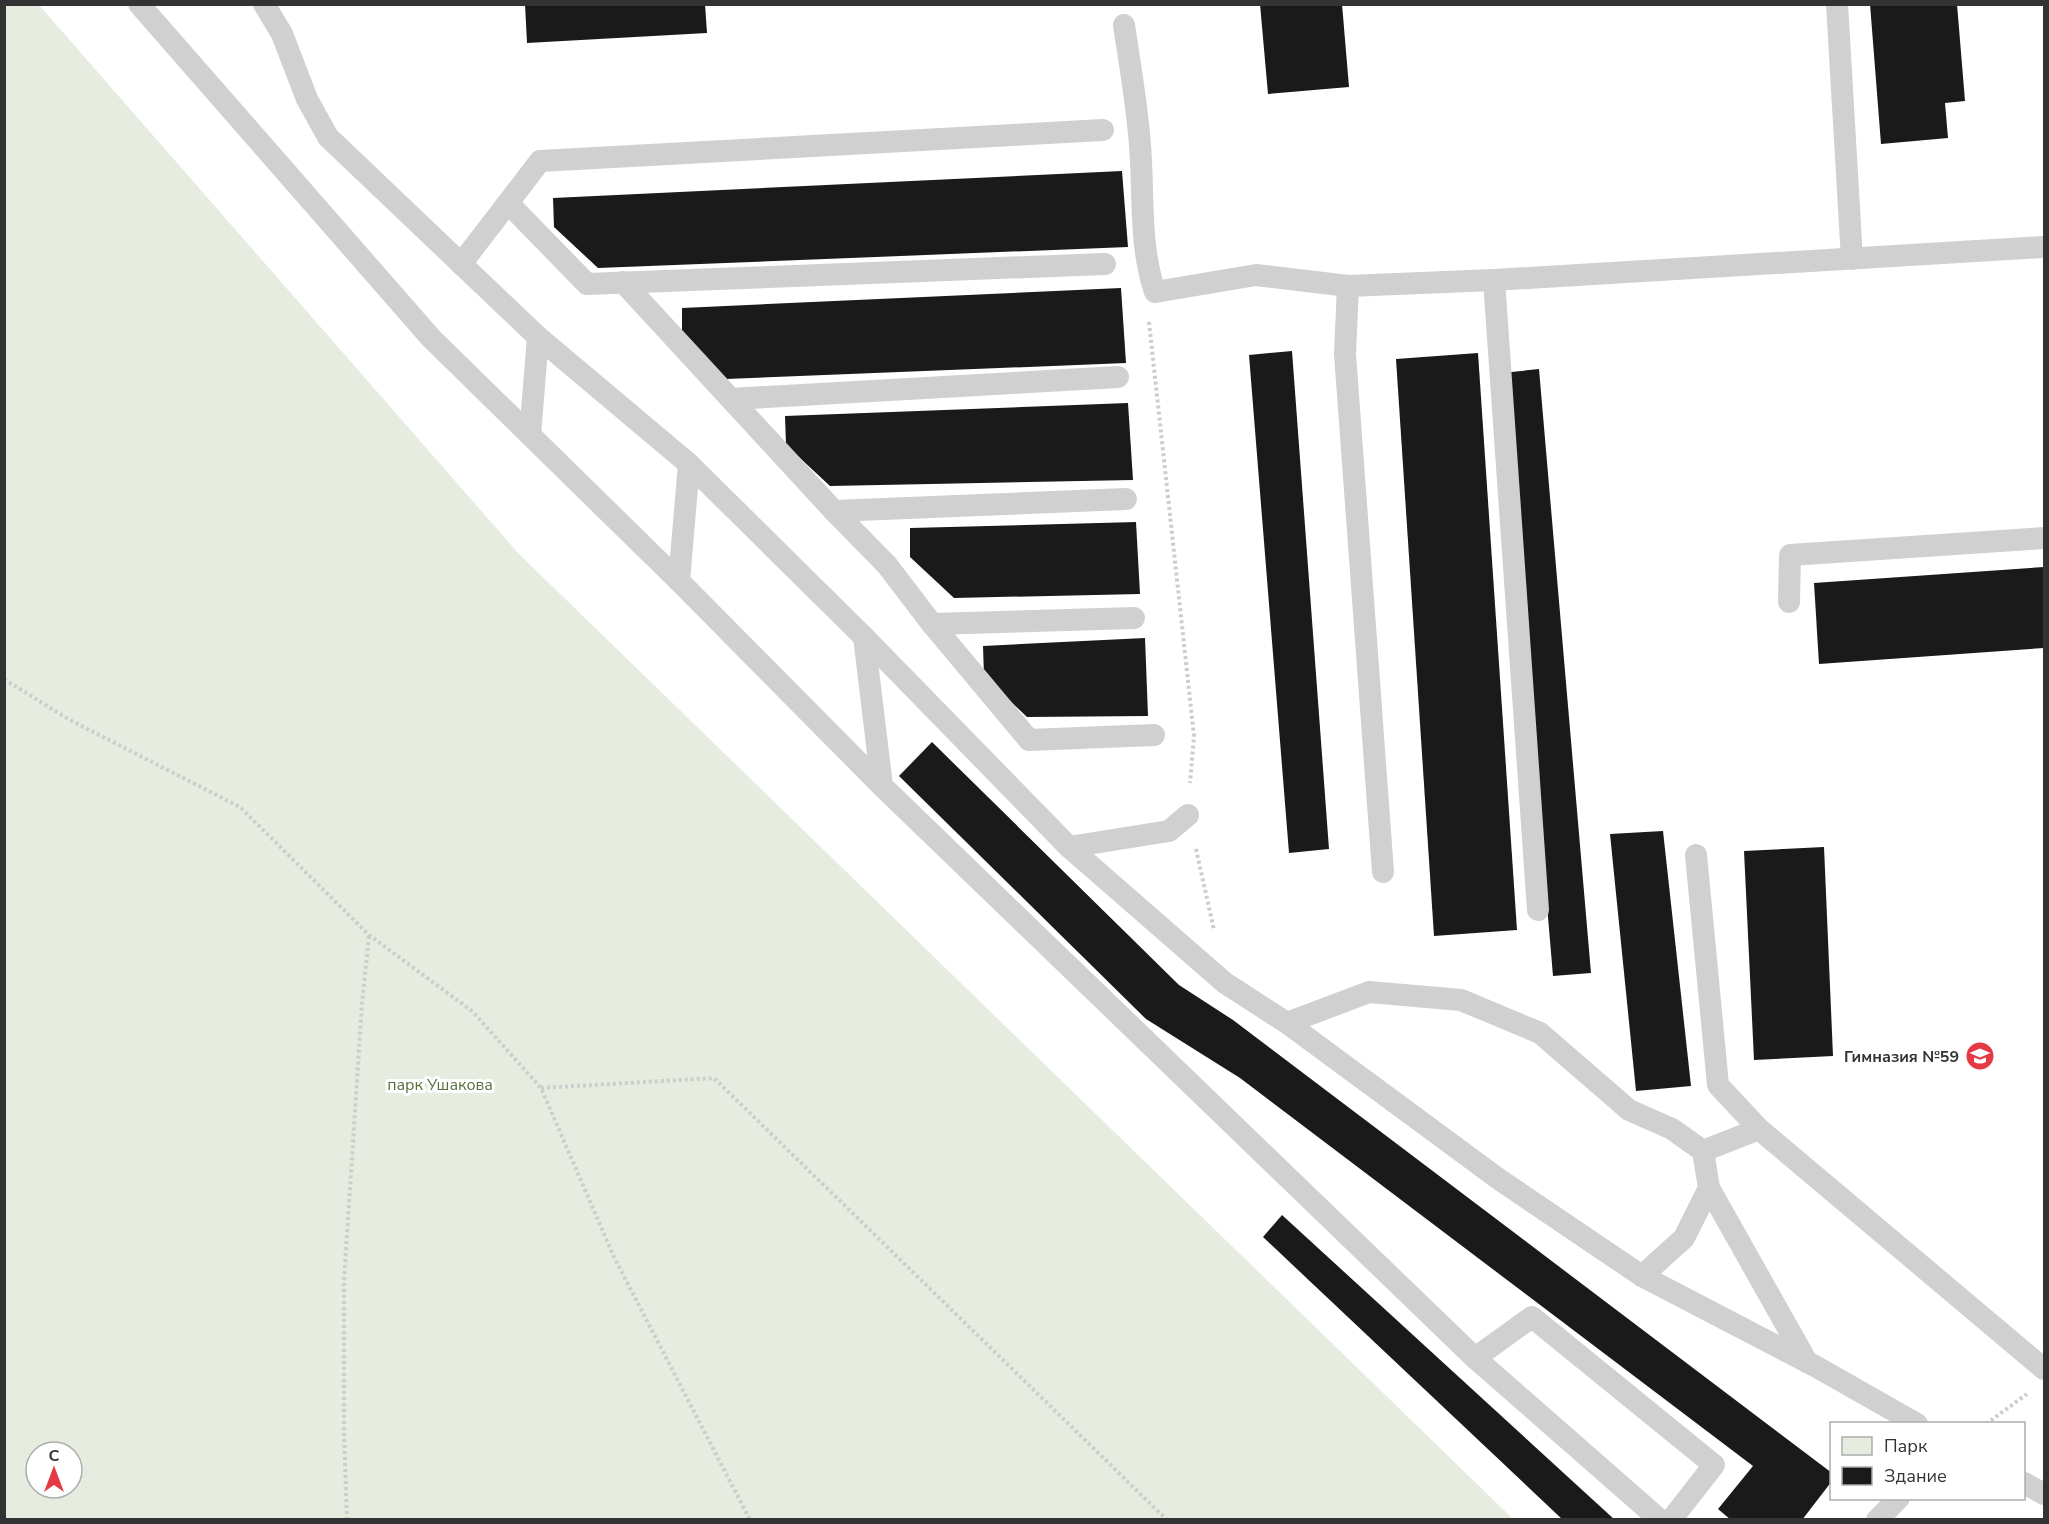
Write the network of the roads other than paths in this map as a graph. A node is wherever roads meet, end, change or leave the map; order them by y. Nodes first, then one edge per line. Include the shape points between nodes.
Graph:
1 (140, 4) edge
2 (264, 4) edge
3 (1837, 4) edge
4 (1124, 25) dead end
5 (1103, 130) dead end
6 (508, 203) junction
7 (2044, 247) edge
8 (1852, 259) junction
9 (461, 264) junction
10 (1105, 264) dead end
11 (1494, 280) junction
12 (623, 282) junction
13 (1348, 286) junction
14 (538, 337) junction
15 (1118, 377) dead end
16 (731, 399) junction
17 (530, 435) junction
18 (689, 464) junction
19 (1126, 499) dead end
20 (834, 511) junction
21 (2044, 538) edge
22 (679, 581) junction
23 (1789, 602) dead end
24 (1134, 618) dead end
25 (932, 624) junction
26 (864, 637) junction
27 (1154, 735) dead end
28 (882, 786) junction
29 (1188, 814) road end
30 (1068, 847) junction
31 (1696, 855) dead end
32 (1383, 872) dead end
33 (1538, 910) dead end
34 (1287, 1023) junction
35 (1759, 1129) junction
36 (1702, 1151) junction
37 (1709, 1188) junction
38 (1642, 1276) junction
39 (1475, 1358) junction
40 (1807, 1362) junction
41 (2040, 1379) edge
42 (1913, 1422) edge
43 (2025, 1484) edge
44 (2044, 1494) edge
45 (1897, 1500) edge
46 (1660, 1520) edge
47 (1671, 1520) edge
48 (1877, 1520) edge

1 - 17 lane via 431,338
2 - 9 lane via 282,34 307,99 328,137
3 - 8 lane
4 - 13 lane via 1140,143 1144,246 1155,292 1256,275
5 - 6 lane via 540,161
6 - 9 lane
6 - 12 lane via 587,284
7 - 8 lane
8 - 11 lane
9 - 14 lane
10 - 12 lane
11 - 13 lane
11 - 33 lane
12 - 16 lane
13 - 32 lane via 1346,354
14 - 17 lane
14 - 18 lane
15 - 16 lane
16 - 20 lane
17 - 22 lane
18 - 22 lane
18 - 26 lane
19 - 20 lane
20 - 25 lane via 887,565
21 - 23 lane via 1790,555
22 - 28 lane
24 - 25 lane
25 - 27 lane via 1029,740
26 - 28 lane
26 - 30 lane
28 - 39 lane
29 - 30 lane via 1169,831
30 - 34 lane via 1225,983
31 - 35 lane via 1718,1085
34 - 36 lane via 1369,992 1461,1000 1540,1034 1629,1110 1672,1129
34 - 38 lane via 1500,1180
35 - 36 lane
35 - 41 lane
36 - 37 lane
37 - 38 lane via 1684,1238
37 - 40 lane
38 - 40 lane
39 - 46 lane
39 - 47 lane via 1532,1317 1714,1465
40 - 42 lane
43 - 44 lane
45 - 48 lane

